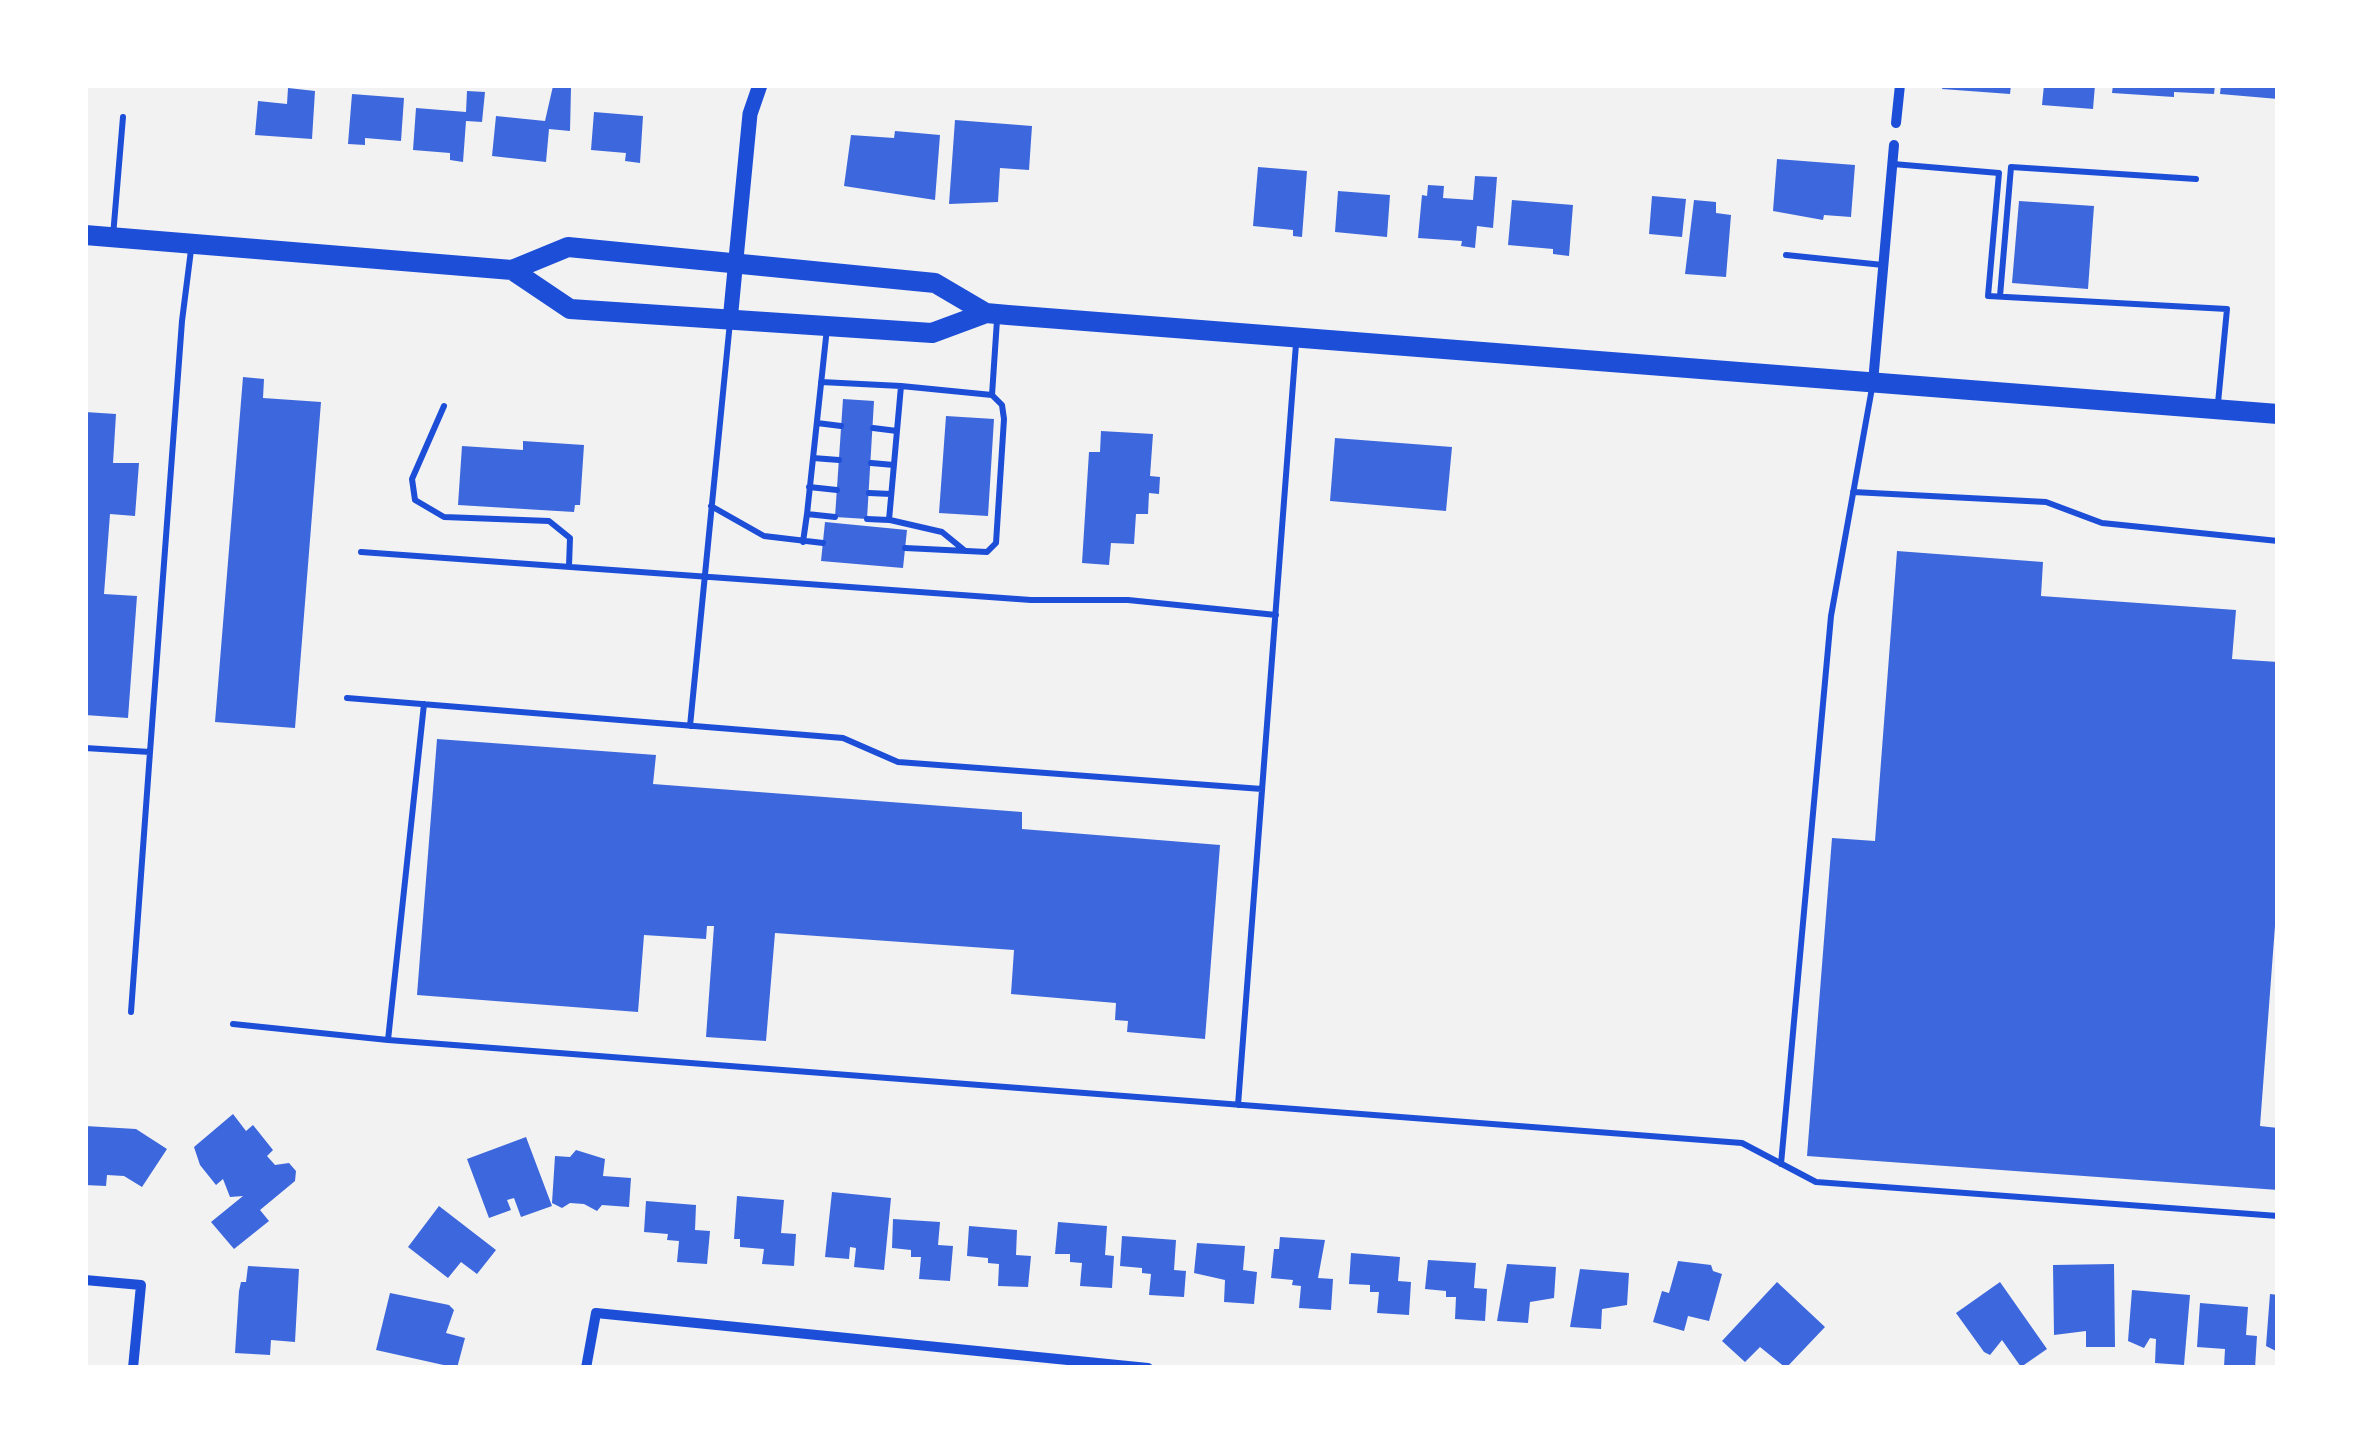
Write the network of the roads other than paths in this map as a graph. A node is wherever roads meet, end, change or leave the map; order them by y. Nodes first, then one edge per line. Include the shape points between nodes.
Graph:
1 (760, 85) edge
2 (1900, 85) edge
3 (123, 117) dead end
4 (1896, 123) dead end
5 (1894, 145) dead end
6 (1892, 164) junction
7 (2196, 179) dead end
8 (85, 235) edge
9 (113, 237) junction
10 (192, 244) junction
11 (1786, 255) dead end
12 (736, 261) junction
13 (1883, 265) junction
14 (512, 270) junction
15 (2000, 296) junction
16 (992, 313) junction
17 (730, 321) junction
18 (827, 327) junction
19 (1296, 337) junction
20 (821, 382) junction
21 (1873, 382) junction
22 (901, 386) junction
23 (992, 395) junction
24 (444, 406) dead end
25 (2217, 409) junction
26 (2278, 414) edge
27 (816, 423) junction
28 (841, 426) dead end
29 (873, 428) dead end
30 (897, 431) junction
31 (813, 458) junction
32 (839, 460) dead end
33 (871, 463) dead end
34 (894, 465) junction
35 (809, 488) junction
36 (837, 490) dead end
37 (1853, 492) junction
38 (869, 493) dead end
39 (891, 494) junction
40 (711, 506) junction
41 (806, 514) junction
42 (836, 517) dead end
43 (867, 519) dead end
44 (890, 520) junction
45 (2278, 541) edge
46 (802, 542) junction
47 (823, 544) dead end
48 (905, 548) dead end
49 (965, 551) junction
50 (362, 552) dead end
51 (569, 566) junction
52 (704, 576) junction
53 (1276, 615) junction
54 (347, 698) dead end
55 (424, 704) junction
56 (690, 726) junction
57 (85, 748) edge
58 (150, 752) junction
59 (1262, 789) junction
60 (131, 1012) dead end
61 (233, 1024) dead end
62 (388, 1040) junction
63 (1238, 1104) junction
64 (1781, 1164) junction
65 (2278, 1216) edge
66 (85, 1280) edge
67 (984, 1355) junction
68 (134, 1368) edge
69 (586, 1368) edge
70 (981, 1368) edge
71 (1148, 1368) edge

1 - 12 street via 750,114
2 - 4 street
3 - 9 lane
5 - 6 street
6 - 13 street
6 - 15 lane via 1999,173 1988,296
7 - 15 lane via 2011,167
8 - 9 main road
9 - 10 main road
10 - 14 main road
10 - 58 lane
11 - 13 lane
12 - 14 main road via 568,247
12 - 16 main road via 935,283
12 - 17 street
13 - 21 street
14 - 17 main road via 570,308
15 - 25 lane via 2227,309
16 - 18 main road via 932,333
16 - 19 main road
16 - 23 lane
17 - 18 main road
17 - 40 lane
18 - 20 lane
19 - 21 main road
19 - 53 lane
20 - 22 lane
20 - 27 lane
21 - 25 main road
21 - 37 lane
22 - 23 lane
22 - 30 lane
23 - 49 lane via 1004,418 996,544 987,552
24 - 51 lane via 412,479 416,500 444,517 549,522 570,538
25 - 26 main road
27 - 28 lane
27 - 31 lane
29 - 30 lane
30 - 34 lane
31 - 32 lane
31 - 35 lane
33 - 34 lane
34 - 39 lane
35 - 36 lane
35 - 41 lane
37 - 45 lane via 2046,502 2102,524
37 - 64 lane via 1831,616
38 - 39 lane
39 - 44 lane
40 - 46 lane via 764,536
40 - 52 lane
41 - 42 lane
41 - 46 lane
43 - 44 lane
44 - 49 lane via 942,532
46 - 47 lane
48 - 49 lane
50 - 51 lane
51 - 52 lane
52 - 53 lane
52 - 56 lane
53 - 59 lane
54 - 55 lane
55 - 56 lane
55 - 62 lane
56 - 59 lane via 843,738 898,762
57 - 58 lane
58 - 60 lane
59 - 63 lane
61 - 62 lane
62 - 63 lane
63 - 64 lane via 1742,1143
64 - 65 lane via 1816,1182
66 - 68 street via 141,1285
67 - 69 street via 596,1313
67 - 70 street
67 - 71 street

